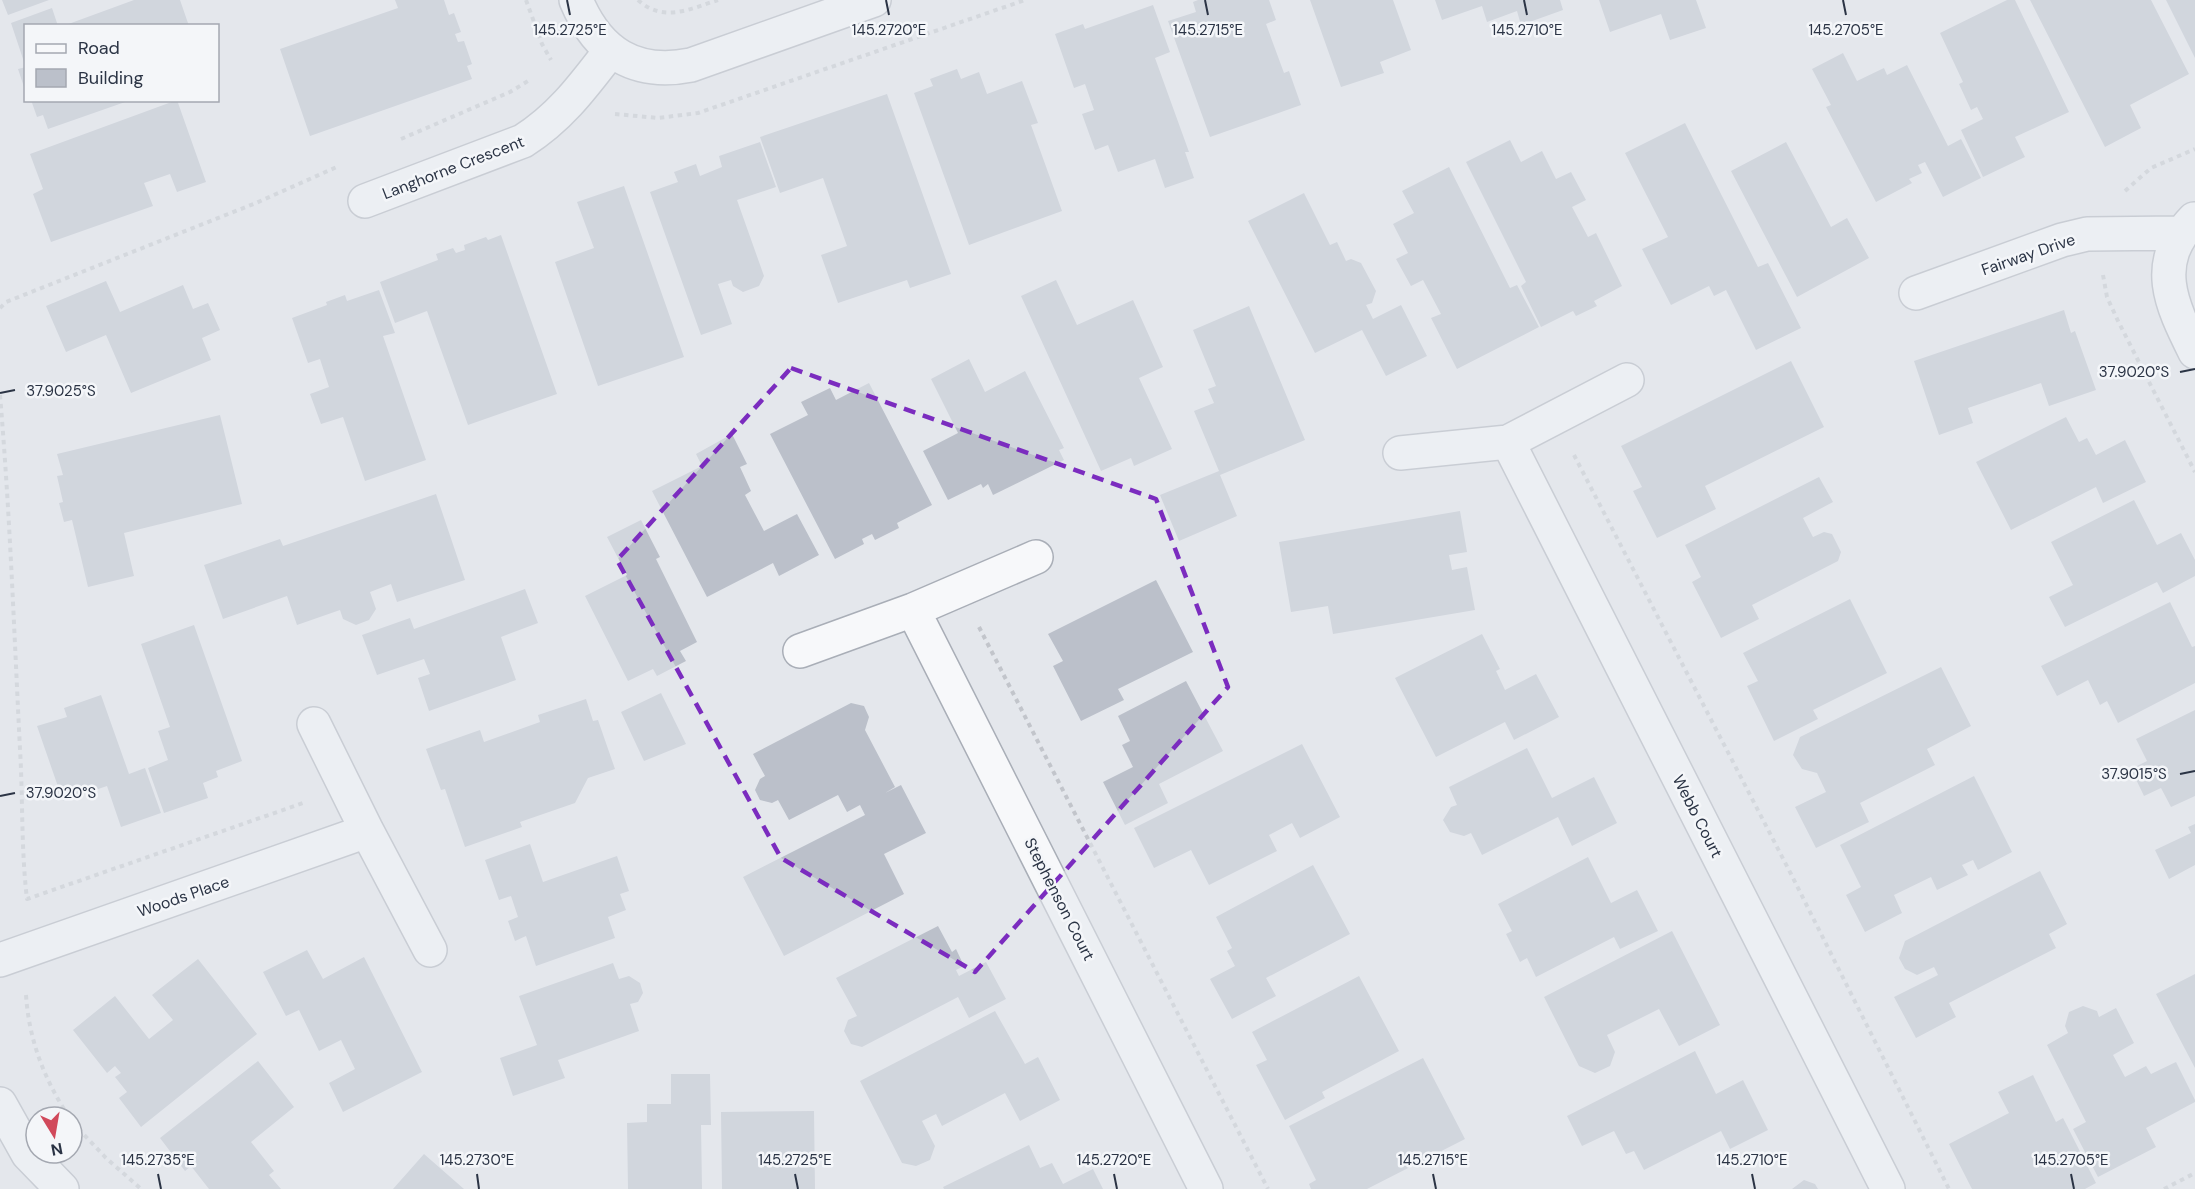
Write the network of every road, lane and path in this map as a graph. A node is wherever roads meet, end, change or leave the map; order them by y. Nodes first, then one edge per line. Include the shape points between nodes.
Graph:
1 (526, 0) edge
2 (576, 0) edge
3 (638, 0) edge
4 (718, 0) edge
5 (874, 0) edge
6 (1025, 0) edge
7 (611, 50) junction
8 (554, 66) dead end
9 (536, 76) dead end
10 (606, 112) dead end
11 (393, 143) dead end
12 (2195, 149) edge
13 (340, 166) dead end
14 (2121, 198) dead end
15 (364, 201) dead end
16 (2187, 225) edge
17 (2102, 270) dead end
18 (1916, 293) dead end
19 (0, 308) edge
20 (2195, 352) edge
21 (1626, 380) dead end
22 (0, 395) edge
23 (1555, 418) junction
24 (1508, 442) junction
25 (1400, 453) dead end
26 (2195, 472) edge
27 (1036, 557) dead end
28 (961, 589) junction
29 (914, 610) junction
30 (800, 651) dead end
31 (314, 724) dead end
32 (345, 788) junction
33 (367, 831) junction
34 (430, 950) dead end
35 (0, 960) edge
36 (25, 988) dead end
37 (0, 1104) edge
38 (61, 1105) edge
39 (84, 1135) edge
40 (2195, 1173) edge
41 (62, 1189) edge
42 (141, 1189) edge
43 (1206, 1189) edge
44 (1268, 1189) edge
45 (1888, 1189) edge
46 (1949, 1189) edge
47 (2164, 1189) edge

1 - 8 path
2 - 7 street via 591,29
3 - 4 path via 652,10 676,13
5 - 7 street via 692,65 656,68 620,57
6 - 10 path via 698,112 658,118
7 - 15 street, Langhorne Crescent via 559,114 523,141
9 - 11 path via 510,92
12 - 14 path via 2151,168
13 - 19 path via 6,302
16 - 18 street, Fairway Drive via 2061,240
16 - 20 street, Fairway Drive via 2170,260 2168,283 2176,315
17 - 26 path via 2107,297
21 - 23 street
22 - 32 path via 27,899
23 - 24 street
23 - 46 path
24 - 25 street
24 - 45 street, Webb Court
27 - 28 street
28 - 29 street
28 - 44 path
29 - 30 street
29 - 43 street, Stephenson Court
31 - 32 street
32 - 33 street
33 - 34 street
33 - 35 street, Woods Place
36 - 38 path via 41,1068
37 - 41 street via 28,1154
39 - 42 path
40 - 47 path

